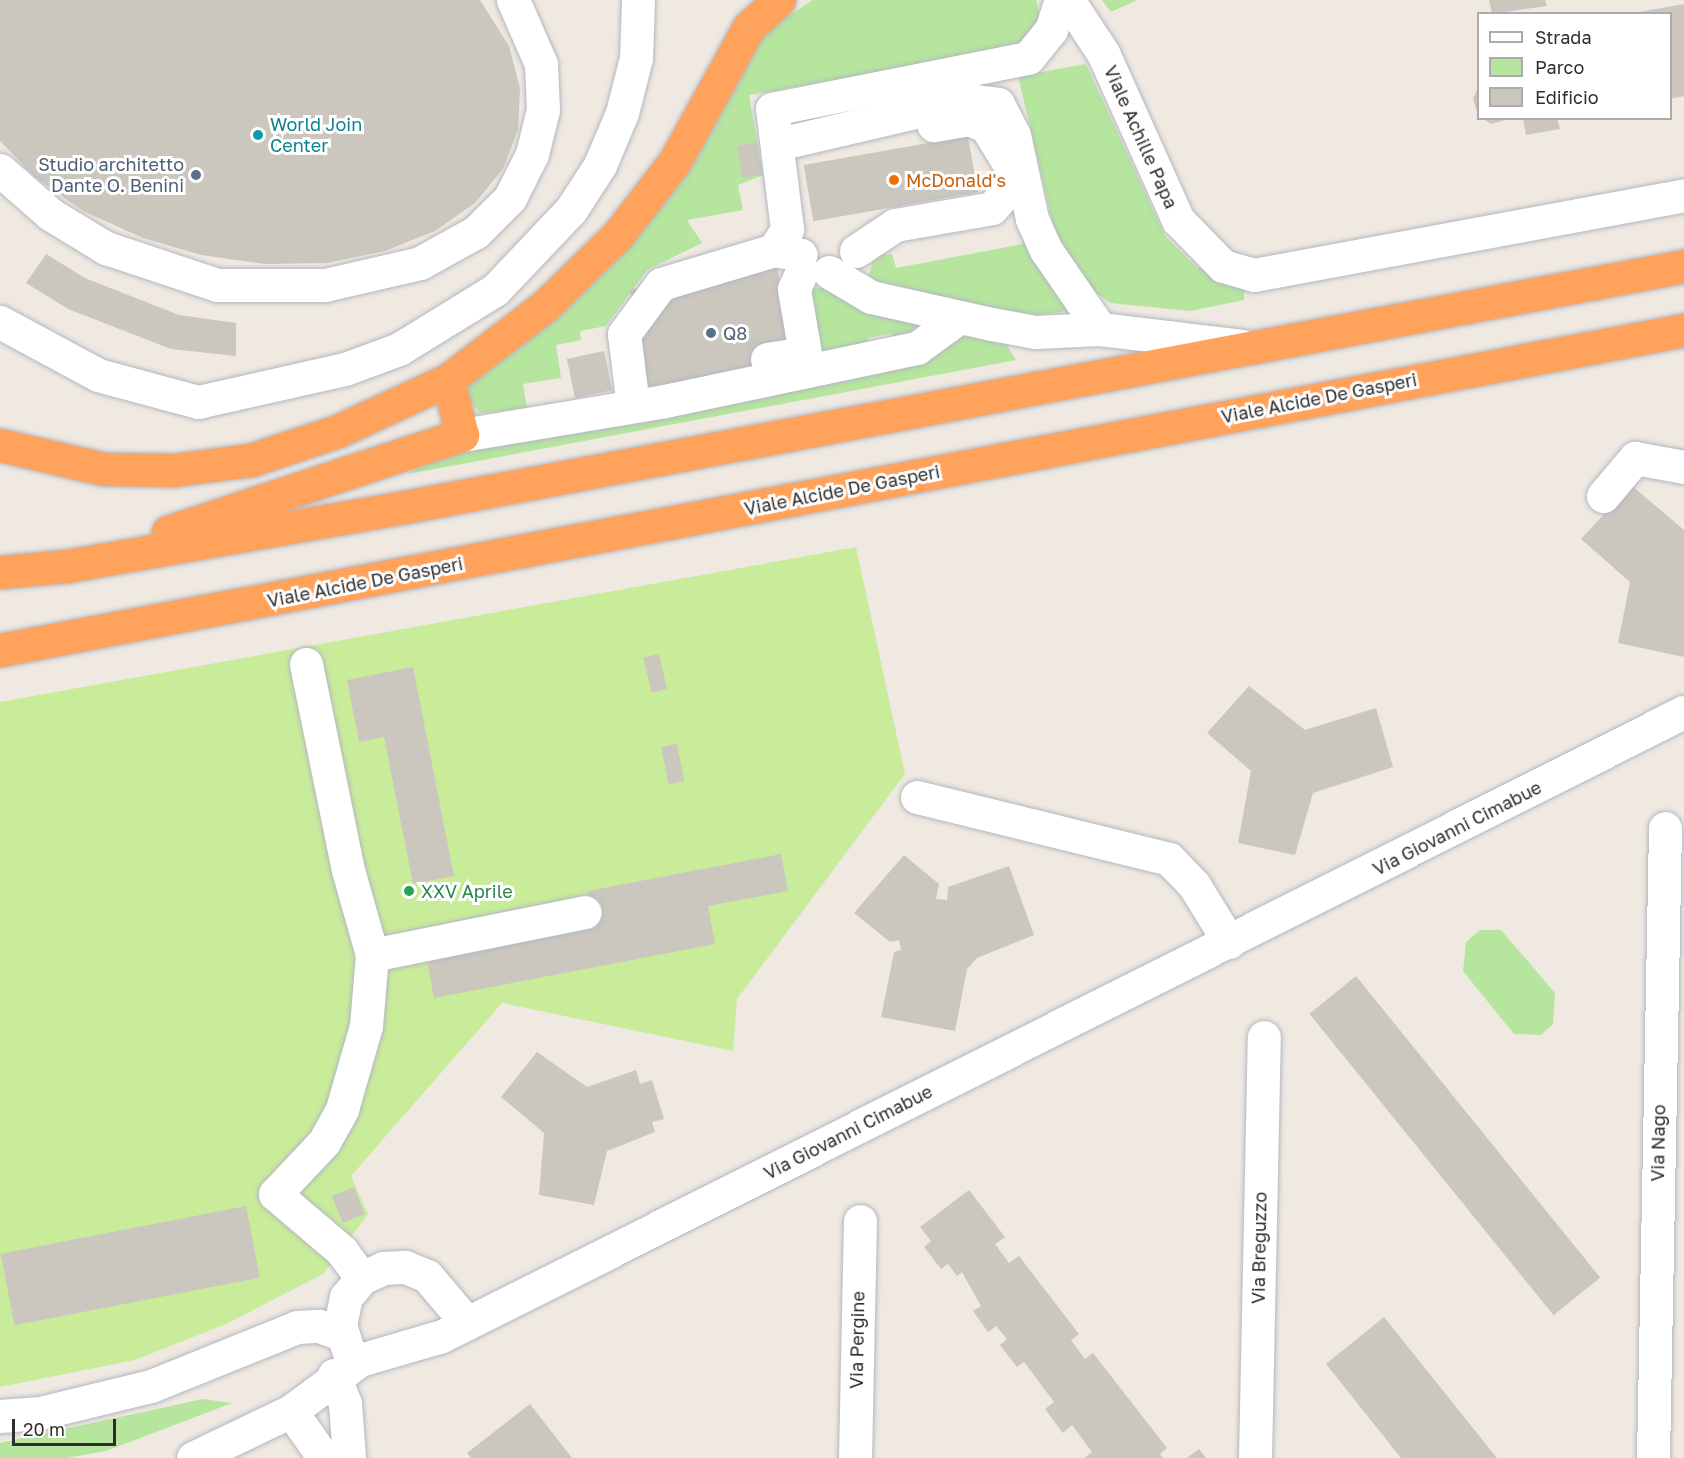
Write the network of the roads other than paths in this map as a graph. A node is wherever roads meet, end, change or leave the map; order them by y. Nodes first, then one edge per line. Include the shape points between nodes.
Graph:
1 (513, 0) edge
2 (638, 0) edge
3 (779, 0) edge
4 (1060, 0) edge
5 (1068, 0) edge
6 (837, 130) junction
7 (778, 144) junction
8 (0, 170) edge
9 (1684, 195) edge
10 (1032, 219) junction
11 (816, 259) junction
12 (1684, 266) edge
13 (958, 318) junction
14 (0, 322) edge
15 (1100, 329) junction
16 (1684, 330) edge
17 (1243, 347) junction
18 (448, 380) junction
19 (646, 404) junction
20 (462, 435) junction
21 (0, 445) edge
22 (1684, 467) edge
23 (1603, 496) dead end
24 (67, 566) junction
25 (0, 572) edge
26 (0, 650) edge
27 (306, 664) dead end
28 (1684, 712) edge
29 (917, 797) dead end
30 (1665, 828) dead end
31 (585, 912) dead end
32 (1229, 942) junction
33 (372, 955) junction
34 (1264, 1037) dead end
35 (860, 1221) dead end
36 (362, 1278) junction
37 (466, 1323) junction
38 (341, 1335) junction
39 (344, 1370) junction
40 (291, 1411) junction
41 (0, 1416) edge
42 (193, 1458) edge
43 (324, 1458) edge
44 (349, 1458) edge
45 (855, 1458) edge
46 (1255, 1458) edge
47 (1653, 1458) edge

1 - 8 street via 541,64 543,110 532,154 510,198 476,232 420,263 325,285 217,285 105,248 50,214
2 - 14 street via 636,58 622,113 600,165 570,210 495,290 399,349 345,369 198,402 98,375
3 - 18 highway via 749,27 691,135 618,235 546,305
4 - 7 street via 1051,30 1028,58 772,110
5 - 9 street, Viale Achille Papa via 1093,36 1178,220 1223,266 1254,275
6 - 7 street
6 - 10 street via 967,100 998,104 1014,135
6 - 11 street via 859,144 969,119 986,126 1011,167 1011,186 992,208 896,225
7 - 11 street via 787,229
10 - 11 street
10 - 15 street via 1046,250
11 - 13 street via 871,297
11 - 19 street via 794,290 805,353 698,371
11 - 19 street via 662,284 624,334
12 - 17 highway
13 - 15 street via 1035,332
13 - 19 street via 917,348
15 - 17 street
16 - 26 highway, Viale Alcide De Gasperi
17 - 24 highway
18 - 20 highway
18 - 21 highway via 338,431 251,460 174,470 104,468
19 - 20 street
20 - 24 highway
22 - 23 street via 1635,458
24 - 25 highway
27 - 33 street via 348,870
28 - 32 street, Via Giovanni Cimabue
29 - 32 street via 1169,858 1194,885
30 - 47 street, Via Nago
31 - 33 street
32 - 37 street, Via Giovanni Cimabue
33 - 36 street via 366,1026 342,1109 324,1142 275,1194 342,1251
34 - 46 street, Via Breguzzo
35 - 45 street, Via Pergine
36 - 37 street via 393,1266 420,1272
36 - 38 street via 342,1306
37 - 39 street, Via Giovanni Cimabue via 432,1340
38 - 39 street
38 - 41 street via 319,1326 297,1327 151,1386 40,1413
39 - 40 street, Via Giovanni Cimabue
39 - 44 street
40 - 42 street, Via Giovanni Cimabue
40 - 43 street

